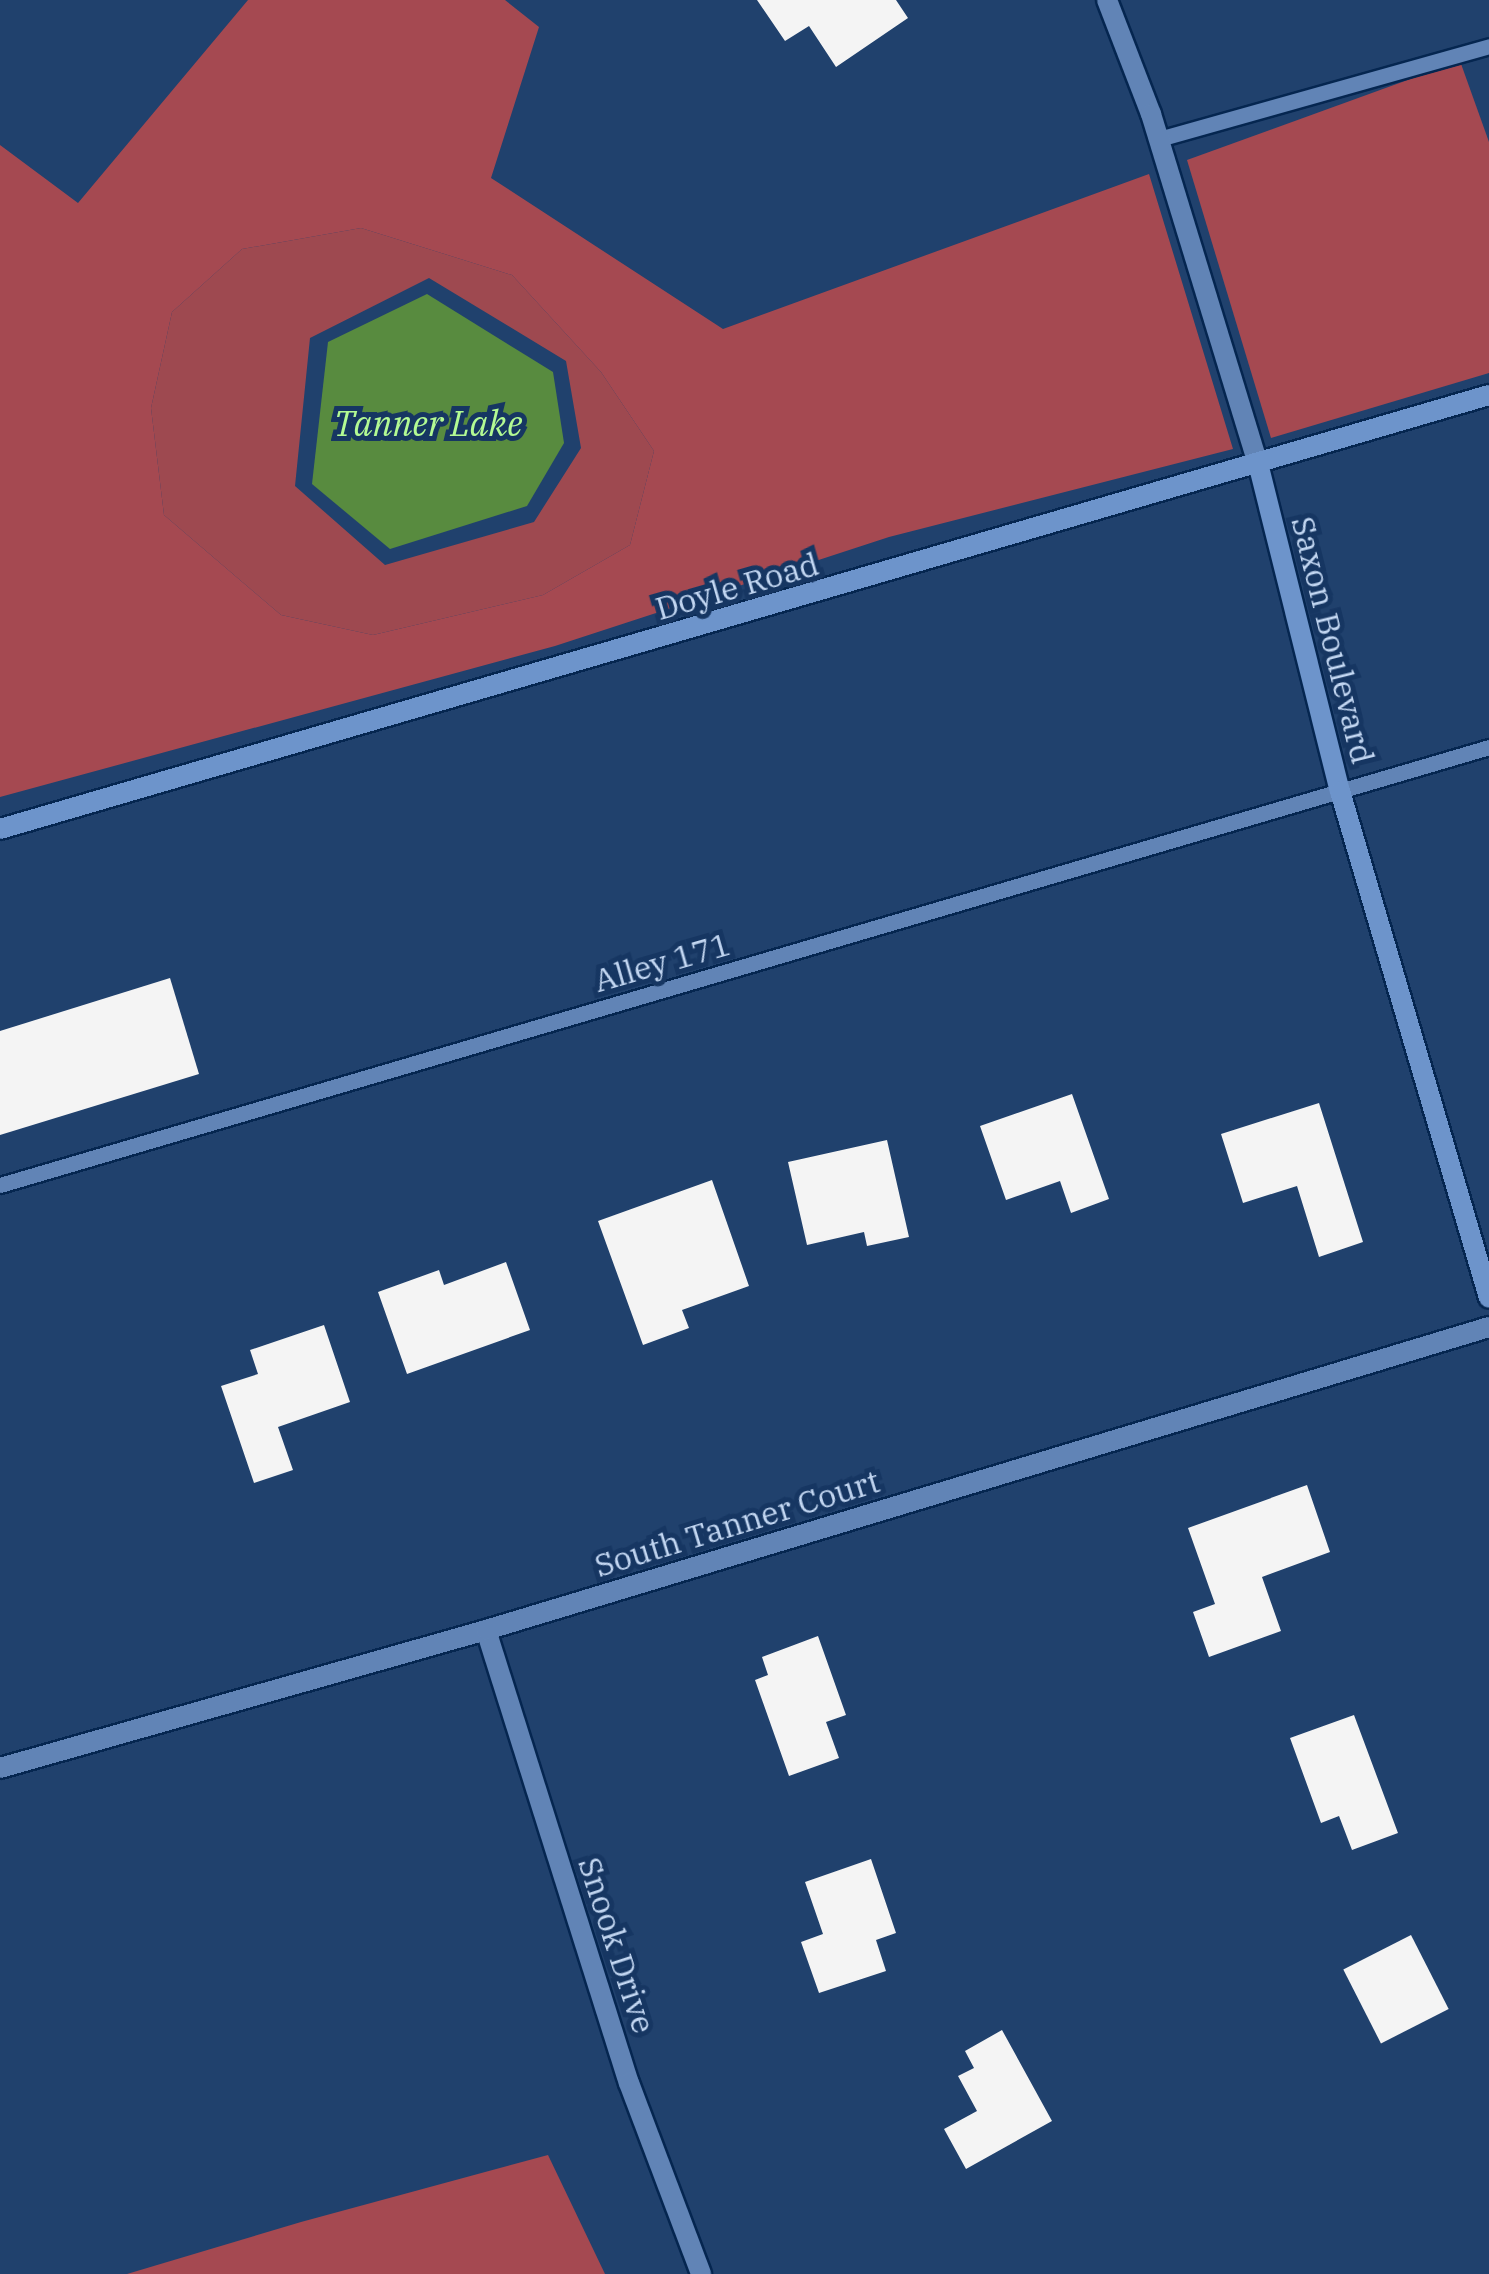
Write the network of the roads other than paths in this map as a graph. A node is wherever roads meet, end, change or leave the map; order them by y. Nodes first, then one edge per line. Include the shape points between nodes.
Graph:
1 (1106, 0) edge
2 (1489, 46) edge
3 (1160, 139) junction
4 (1489, 394) edge
5 (1258, 463) junction
6 (1489, 747) edge
7 (1340, 792) junction
8 (0, 828) edge
9 (0, 1185) edge
10 (1489, 1298) edge
11 (1489, 1326) edge
12 (486, 1630) junction
13 (0, 1768) edge
14 (701, 2274) edge

1 - 3 street, Saxon Boulevard
2 - 3 lane
3 - 5 street, Saxon Boulevard
4 - 5 main road, Doyle Road
5 - 7 main road, Saxon Boulevard
5 - 8 main road, Doyle Road
6 - 7 lane, Alley 171
7 - 9 lane, Alley 171
7 - 10 main road, Saxon Boulevard
11 - 12 street, South Tanner Court
12 - 13 street, South Tanner Court
12 - 14 street, Snook Drive via 630,2083

